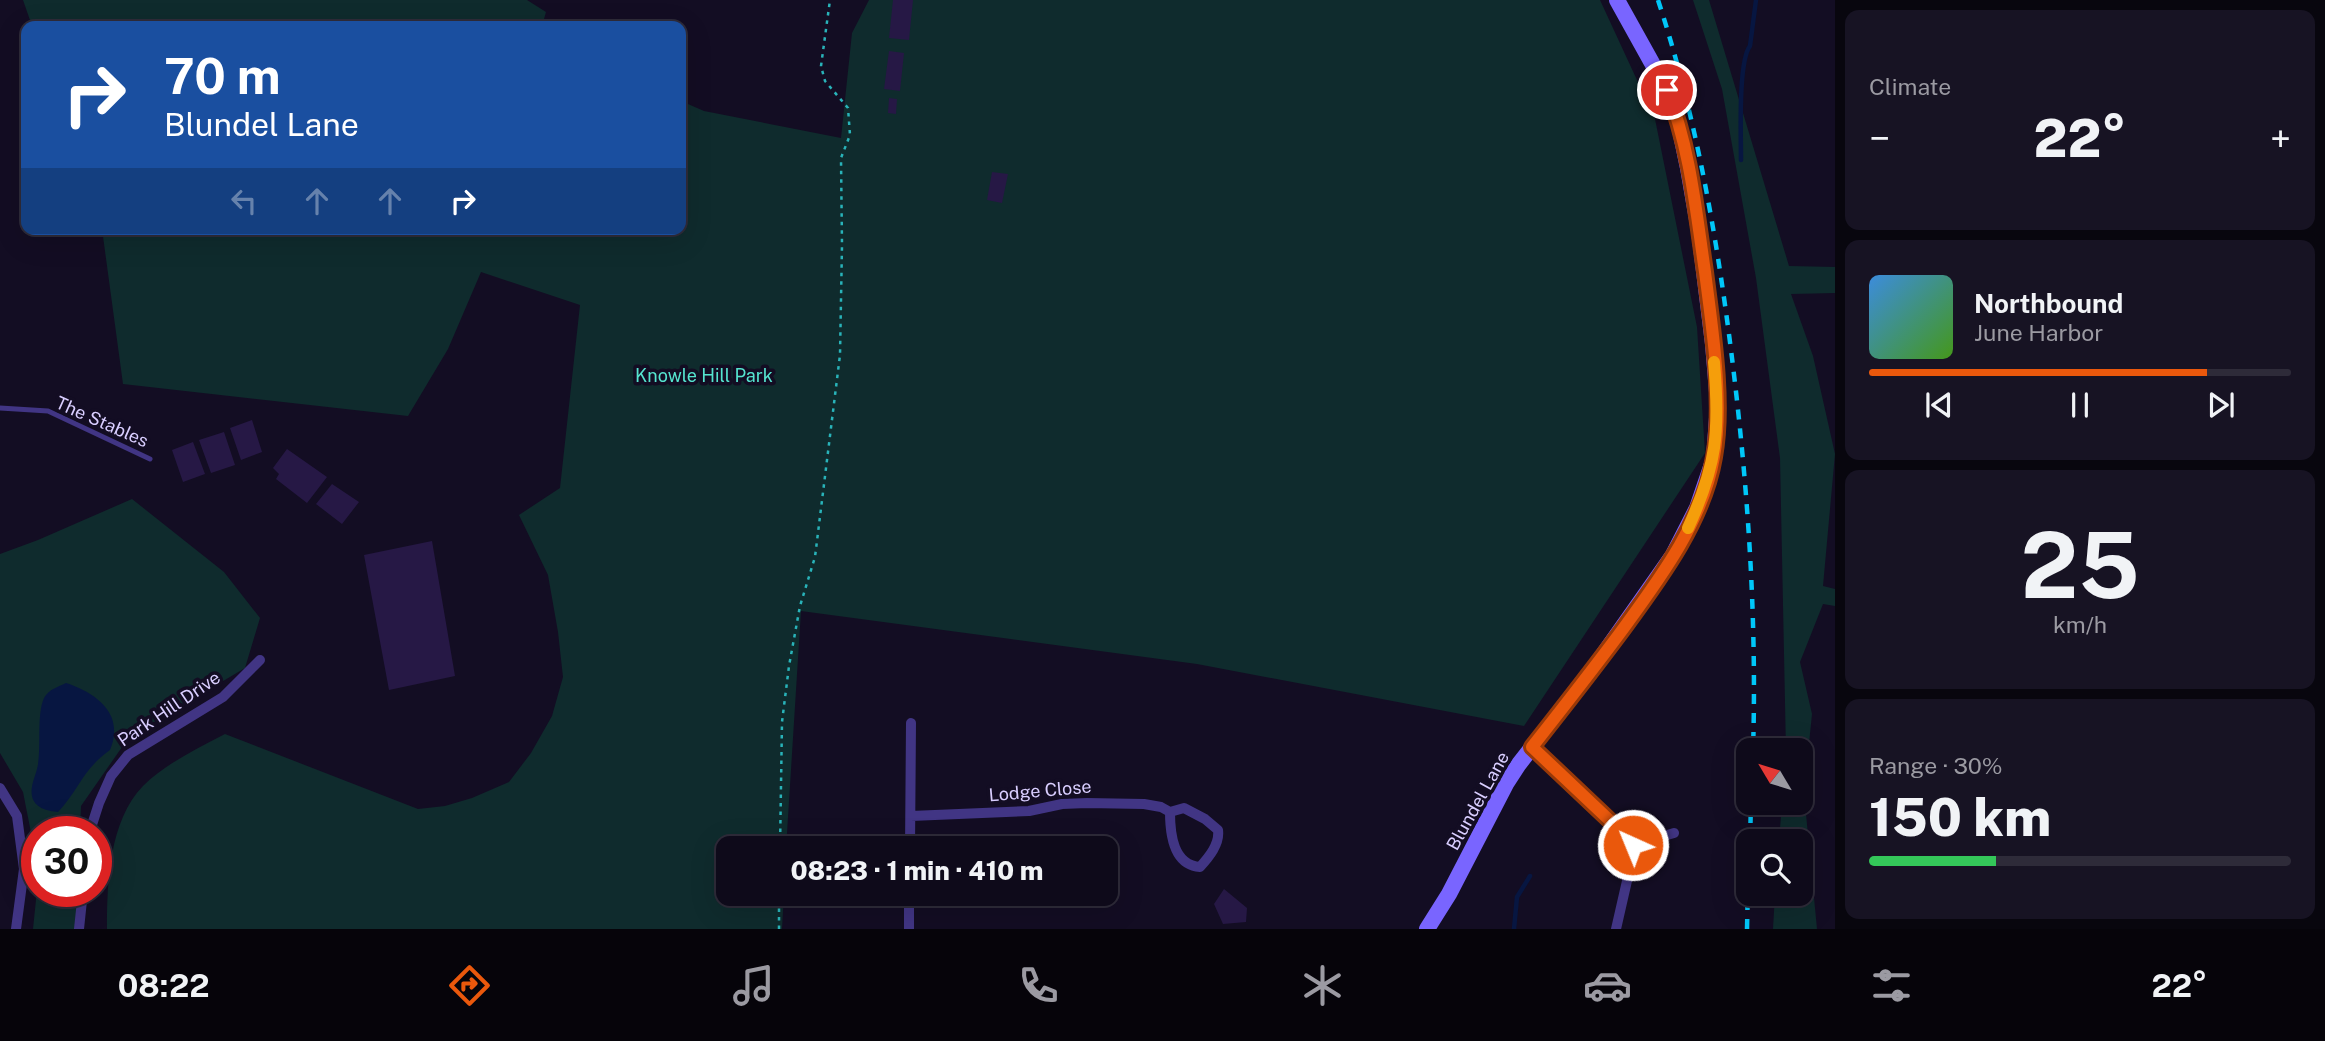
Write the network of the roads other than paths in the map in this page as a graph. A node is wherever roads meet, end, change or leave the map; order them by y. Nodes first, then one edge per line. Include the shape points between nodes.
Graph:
1 (1617, 0) edge
2 (0, 408) edge
3 (150, 459) dead end
4 (260, 660) dead end
5 (911, 723) dead end
6 (1532, 747) junction
7 (0, 789) edge
8 (1170, 812) junction
9 (95, 816) edge
10 (911, 816) junction
11 (1674, 833) dead end
12 (911, 836) edge
13 (1633, 845) junction
14 (909, 906) edge
15 (81, 907) edge
16 (16, 929) edge
17 (79, 929) edge
18 (909, 929) edge
19 (1427, 929) edge
20 (1616, 929) edge

1 - 6 street, Blundel Lane via 1667,90 1679,125 1699,231 1713,344 1718,404 1714,458 1697,508 1667,564
2 - 3 lane, The Stables via 48,411
4 - 9 street, Park Hill Drive via 223,697 128,755 111,776
5 - 10 street
6 - 13 street
6 - 19 street, Blundel Lane via 1506,784
7 - 16 street via 17,816 24,869
8 - 8 street, Lodge Close via 1170,828 1181,859 1200,867 1209,858 1218,830 1184,808
8 - 10 street, Lodge Close via 1144,804 1087,803 1029,811
10 - 12 street
11 - 13 street
13 - 20 street
14 - 18 street
15 - 17 street

